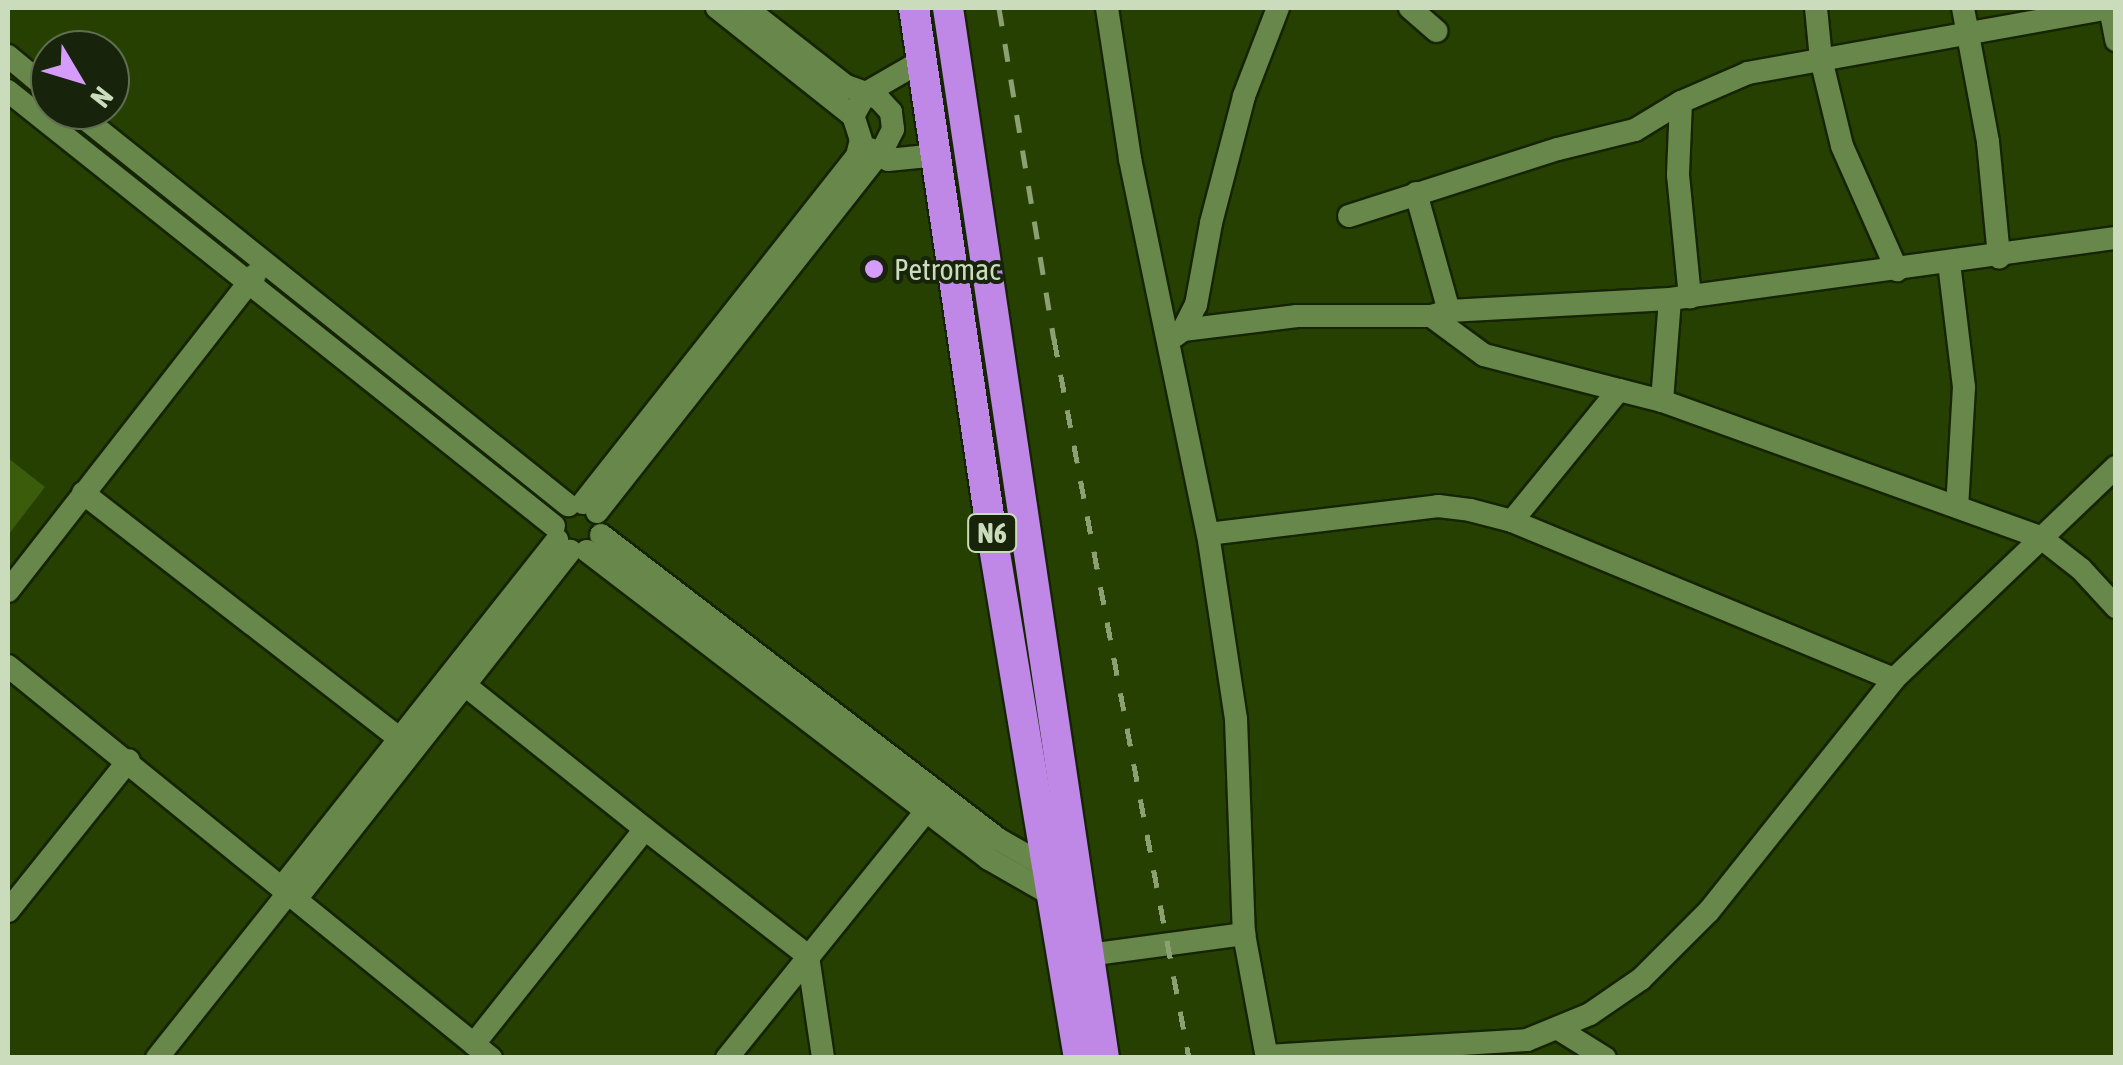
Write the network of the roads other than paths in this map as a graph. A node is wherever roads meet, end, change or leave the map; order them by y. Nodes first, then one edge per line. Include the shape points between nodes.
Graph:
1 (717, 8) edge
2 (746, 8) edge
3 (914, 8) edge
4 (948, 8) edge
5 (1107, 8) edge
6 (1278, 8) edge
7 (1410, 8) edge
8 (1816, 8) edge
9 (2112, 10) edge
10 (1966, 19) edge
11 (1436, 31) dead end
12 (2116, 40) edge
13 (8, 56) edge
14 (1821, 59) junction
15 (923, 60) junction
16 (30, 74) edge
17 (8, 90) edge
18 (866, 93) junction
19 (1680, 102) junction
20 (852, 116) junction
21 (99, 130) edge
22 (869, 148) junction
23 (938, 154) junction
24 (1416, 193) junction
25 (1349, 216) dead end
26 (2116, 238) edge
27 (1999, 257) junction
28 (1949, 263) junction
29 (264, 265) junction
30 (1898, 270) junction
31 (246, 284) junction
32 (1680, 298) junction
33 (1440, 313) junction
34 (1176, 336) junction
35 (1619, 390) junction
36 (1662, 401) junction
37 (2116, 467) edge
38 (84, 493) junction
39 (582, 507) junction
40 (1957, 507) junction
41 (1512, 522) junction
42 (1208, 534) junction
43 (2040, 537) junction
44 (574, 541) junction
45 (8, 591) edge
46 (2116, 607) edge
47 (8, 666) edge
48 (1894, 678) junction
49 (466, 686) junction
50 (398, 737) junction
51 (129, 760) junction
52 (933, 803) junction
53 (644, 829) junction
54 (1047, 880) junction
55 (289, 892) junction
56 (8, 912) edge
57 (1244, 934) junction
58 (808, 956) junction
59 (1075, 957) junction
60 (1560, 1030) junction
61 (483, 1050) edge
62 (1267, 1057) edge
63 (157, 1058) edge
64 (726, 1058) edge
65 (823, 1058) edge
66 (1079, 1058) edge
67 (1104, 1058) edge
68 (1605, 1058) edge

1 - 20 street
2 - 18 street via 846,86
3 - 15 highway, N6
4 - 59 highway, N6
5 - 34 street via 1130,160
6 - 34 street via 1244,96 1196,305
7 - 11 street
8 - 14 street
9 - 10 street
9 - 12 street
10 - 14 street
10 - 27 street
13 - 16 street
14 - 19 street via 1748,73
14 - 30 street via 1842,146
15 - 18 street
15 - 23 highway, N6
17 - 31 street
18 - 20 street
18 - 22 street via 891,112 893,129
19 - 24 street via 1621,135
19 - 32 street
20 - 22 street
21 - 29 street
22 - 23 street via 905,160
22 - 39 street
23 - 54 highway, N6
24 - 25 street
24 - 33 street
26 - 27 street
27 - 28 street
28 - 30 street
28 - 40 street via 1964,387
29 - 31 street
29 - 39 street
30 - 32 street
31 - 38 street
31 - 44 street
32 - 33 street
32 - 36 street
33 - 34 street via 1297,316
33 - 35 street via 1484,355
34 - 42 street
35 - 36 street
35 - 41 street
36 - 40 street
37 - 43 street
38 - 45 street
38 - 50 street
39 - 44 street
39 - 44 street
40 - 43 street
41 - 42 street via 1438,506
41 - 48 street
42 - 57 street via 1236,719
43 - 46 street
43 - 48 street
44 - 49 street
44 - 50 street
44 - 52 street
47 - 51 street
48 - 60 street via 1709,911 1641,979
49 - 53 street
49 - 55 street
50 - 55 street
51 - 55 street
51 - 56 street
52 - 54 street via 989,860
52 - 58 street
53 - 58 street
53 - 61 street
54 - 59 highway, N6
55 - 61 street
55 - 63 street
57 - 59 street
57 - 62 street
58 - 64 street
58 - 65 street
59 - 66 highway, N6
59 - 67 highway, N6
60 - 62 street via 1526,1040
60 - 68 street

